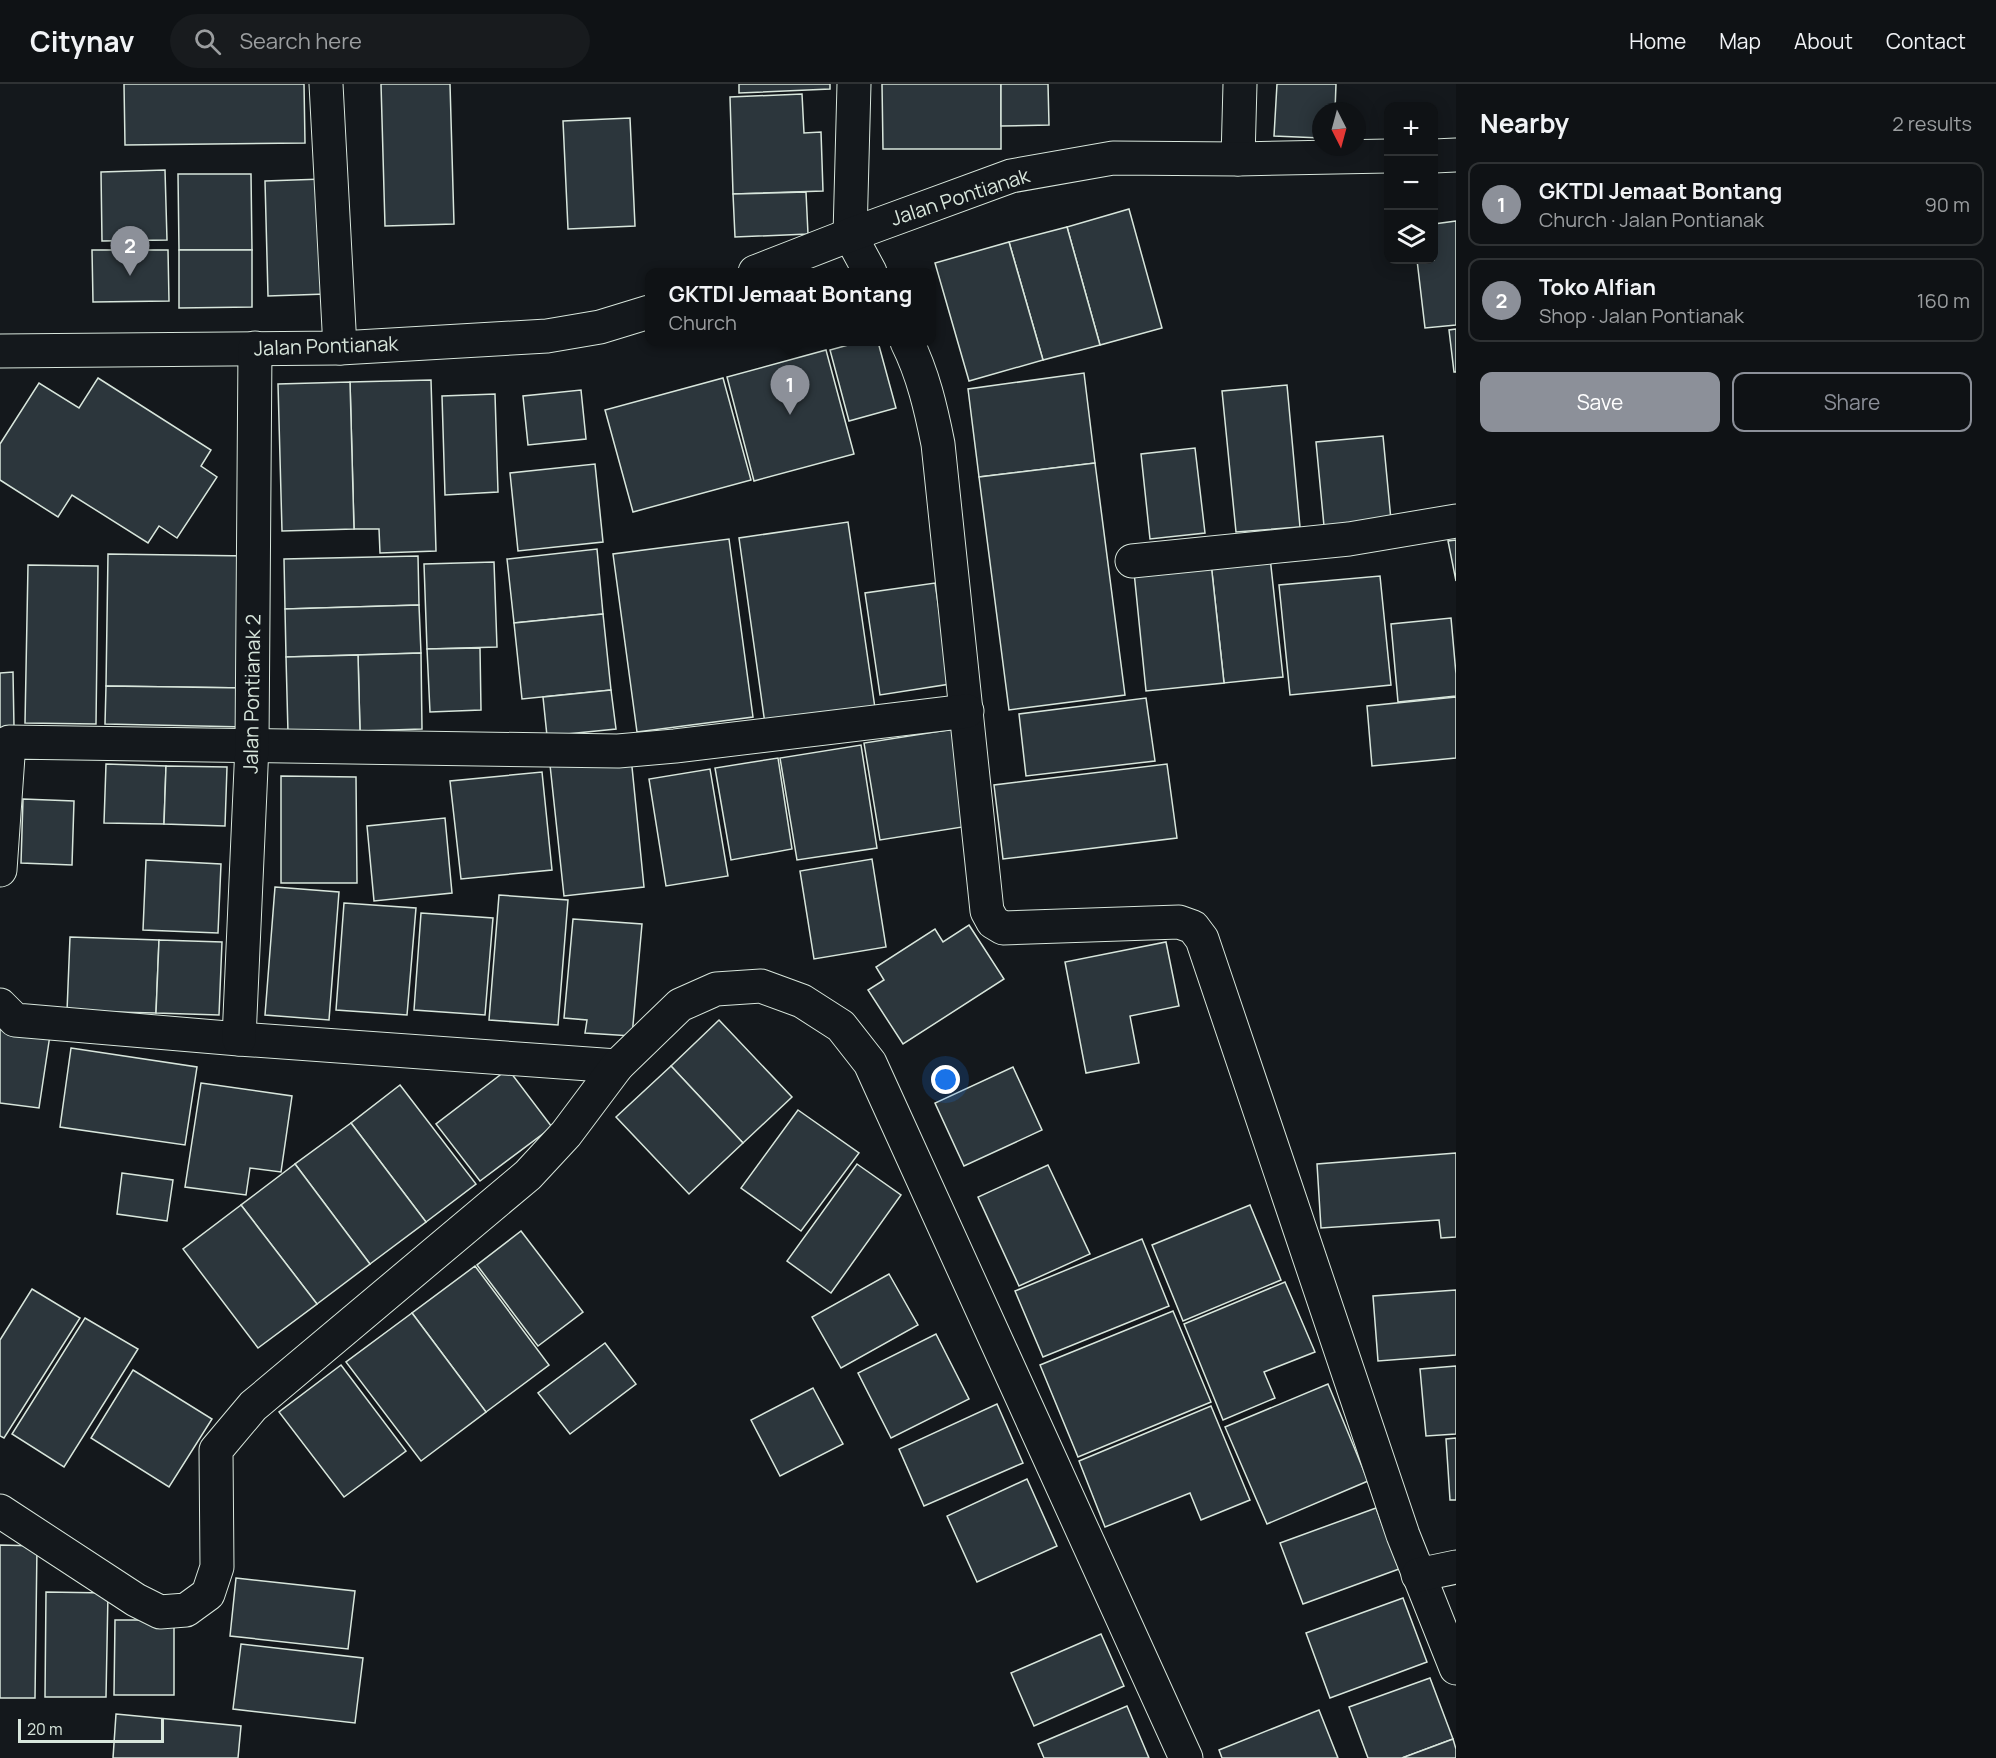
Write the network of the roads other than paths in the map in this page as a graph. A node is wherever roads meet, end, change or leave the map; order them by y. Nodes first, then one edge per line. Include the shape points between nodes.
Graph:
1 (326, 84) edge
2 (854, 84) edge
3 (1240, 84) edge
4 (1456, 155) edge
5 (1384, 156) edge
6 (1438, 156) edge
7 (1238, 159) junction
8 (850, 235) junction
9 (768, 268) edge
10 (867, 268) edge
11 (645, 313) edge
12 (909, 346) edge
13 (255, 348) junction
14 (340, 348) junction
15 (0, 351) edge
16 (1456, 521) edge
17 (1132, 561) dead end
18 (967, 711) junction
19 (5, 742) edge
20 (252, 745) junction
21 (0, 870) edge
22 (0, 1005) edge
23 (239, 1039) junction
24 (617, 1066) junction
25 (0, 1511) edge
26 (1456, 1567) edge
27 (1418, 1575) junction
28 (1456, 1668) edge
29 (1186, 1758) edge

1 - 14 street
2 - 8 street
3 - 7 street
4 - 6 street
5 - 7 street, Jalan Pontianak
7 - 8 street, Jalan Pontianak via 1113,158 1011,176
8 - 9 street, Jalan Pontianak
8 - 10 street
11 - 14 street, Jalan Pontianak via 600,327 547,336
12 - 18 street via 926,391 938,444
13 - 14 street, Jalan Pontianak
13 - 15 street, Jalan Pontianak
13 - 20 street, Jalan Pontianak 2
16 - 17 street via 1349,539
18 - 20 street via 618,751
18 - 27 street via 987,911 993,922 1003,928 1179,922 1193,927 1202,939
19 - 20 street
19 - 21 street
20 - 23 street, Jalan Pontianak 2
22 - 23 street via 15,1020
23 - 24 street
24 - 25 street via 566,1134 528,1175 253,1406 216,1450 217,1567 208,1594 186,1610 160,1612 136,1600
24 - 29 street via 680,1005 716,989 761,986 802,1002 841,1026 870,1063
26 - 27 street
27 - 28 street

